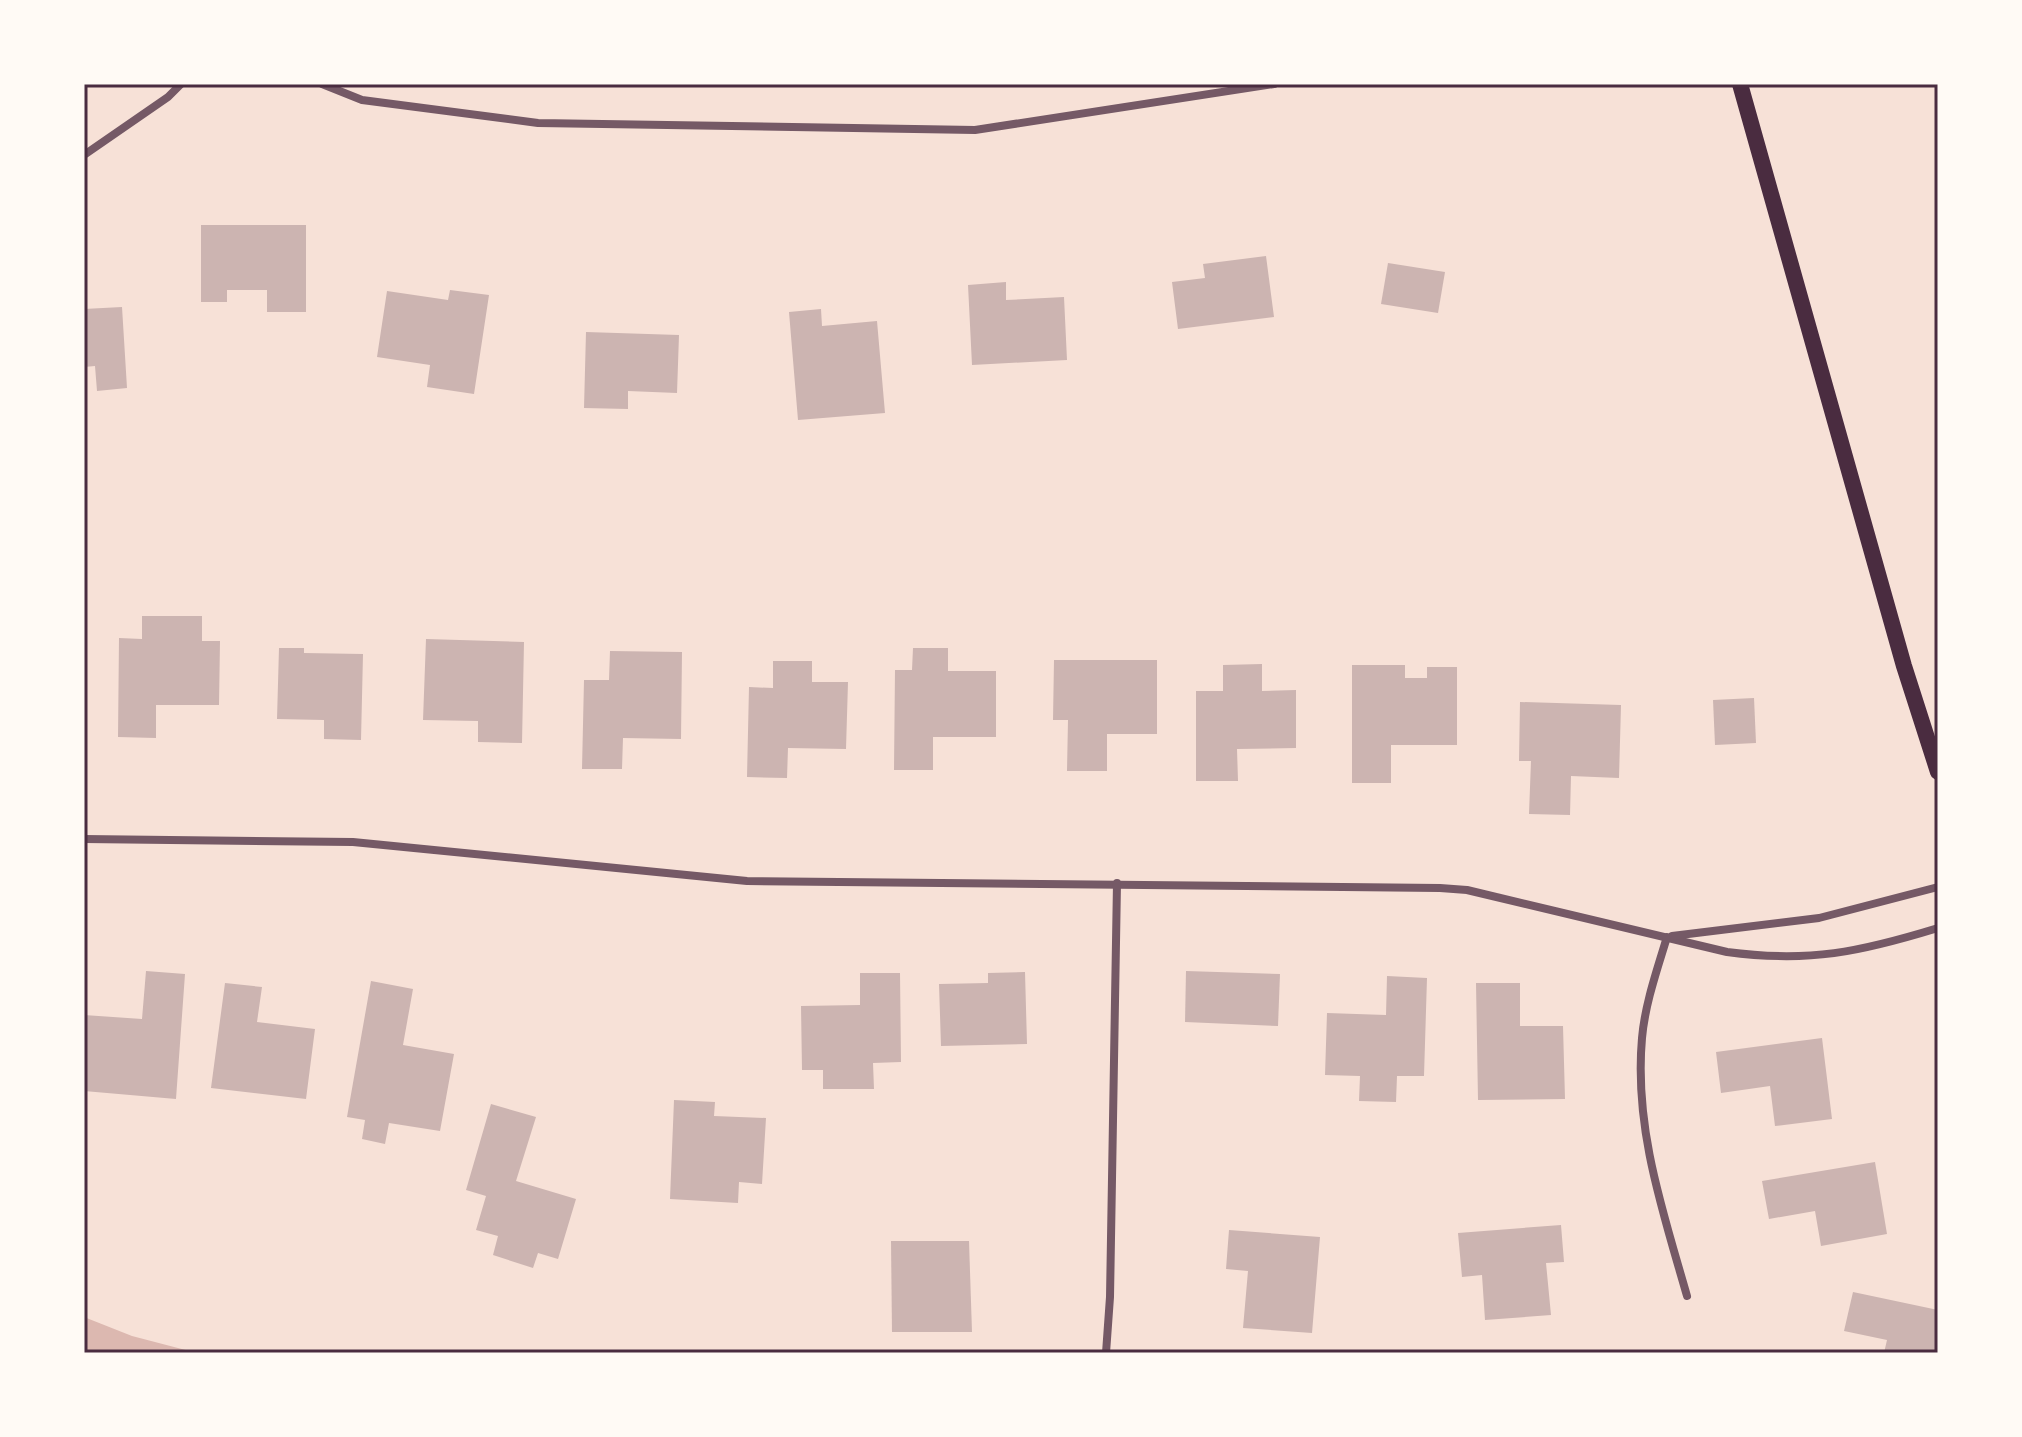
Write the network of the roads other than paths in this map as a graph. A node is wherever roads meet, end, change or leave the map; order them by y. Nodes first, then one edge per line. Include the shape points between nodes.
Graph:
1 (181, 84) edge
2 (322, 84) edge
3 (1274, 84) edge
4 (1740, 84) edge
5 (84, 155) edge
6 (1938, 772) edge
7 (84, 839) edge
8 (1117, 883) junction
9 (1938, 887) edge
10 (1938, 928) edge
11 (1667, 937) junction
12 (1687, 1296) dead end
13 (1106, 1353) edge

1 - 5 street
2 - 3 street via 362,100 538,123 975,130
4 - 6 main road
7 - 8 street via 353,842 760,882
8 - 11 street via 1467,890
8 - 13 street
9 - 11 street via 1819,918
10 - 11 street via 1862,949 1800,958 1727,952
11 - 12 street via 1642,1036 1641,1096 1655,1188

